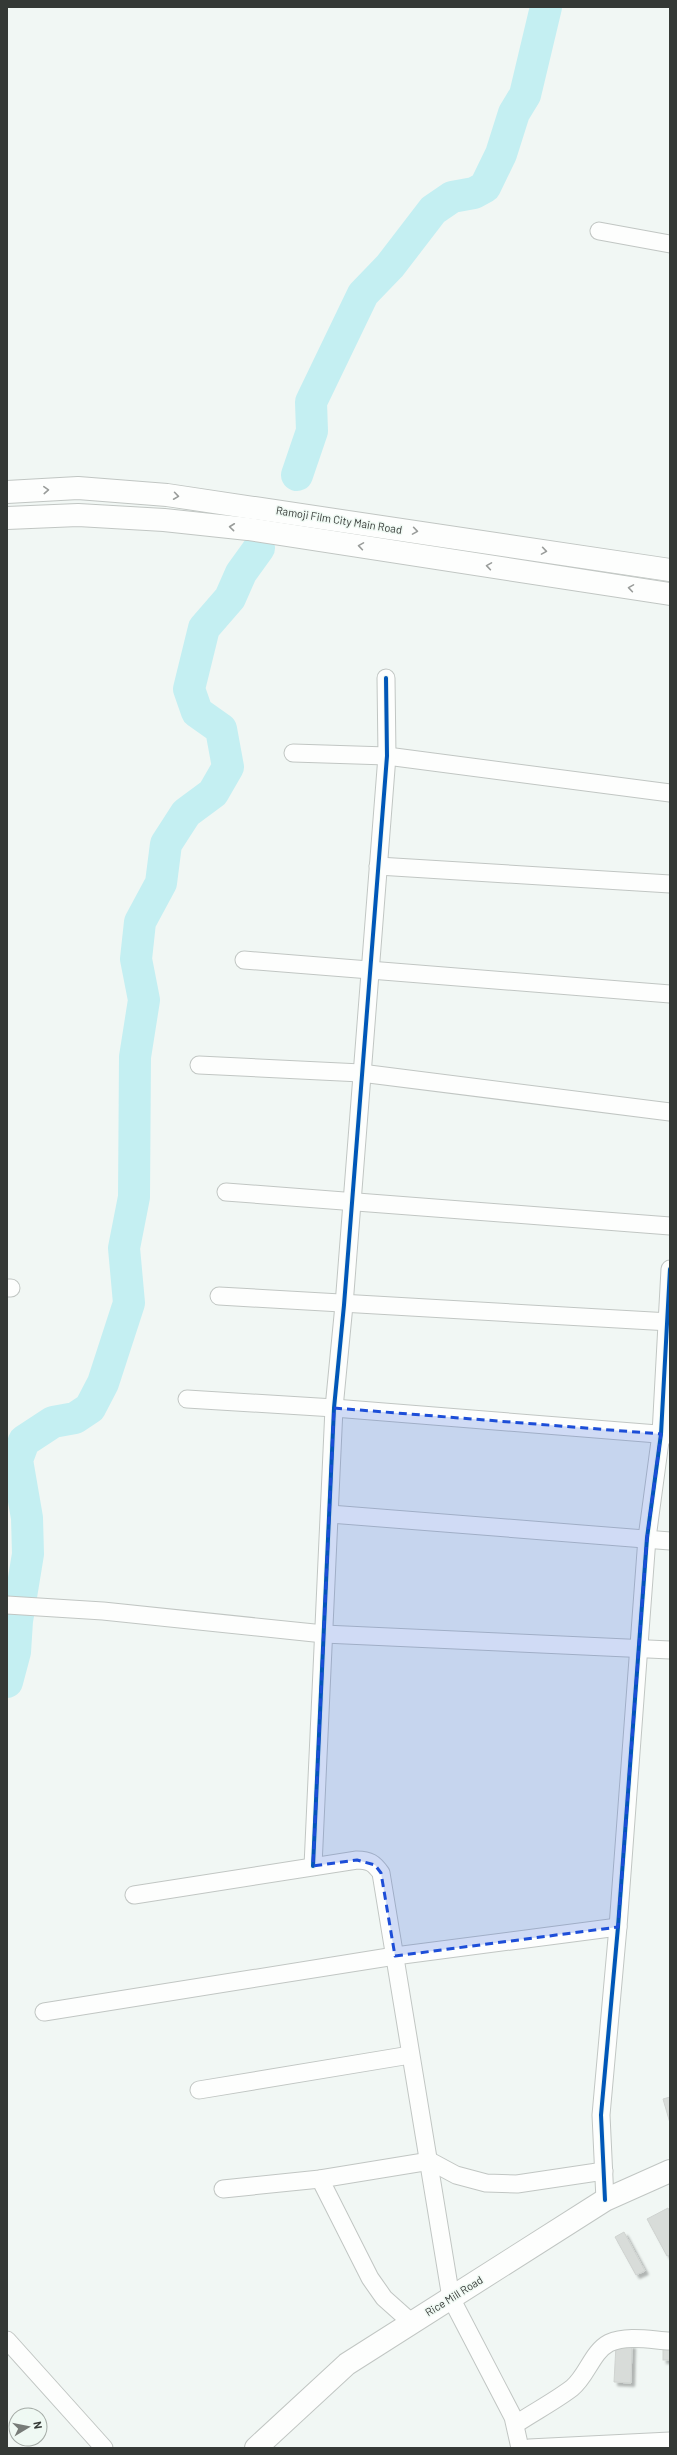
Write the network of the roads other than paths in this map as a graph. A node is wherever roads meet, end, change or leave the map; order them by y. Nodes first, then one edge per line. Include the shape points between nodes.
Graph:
1 (599, 231) dead end
2 (670, 244) edge
3 (7, 492) edge
4 (7, 518) edge
5 (670, 570) edge
6 (670, 594) edge
7 (386, 678) dead end
8 (293, 753) dead end
9 (387, 756) junction
10 (670, 792) edge
11 (378, 866) junction
12 (670, 884) edge
13 (244, 960) dead end
14 (370, 968) junction
15 (670, 994) edge
16 (199, 1065) dead end
17 (361, 1073) junction
18 (670, 1112) edge
19 (226, 1192) dead end
20 (351, 1201) junction
21 (670, 1226) edge
22 (670, 1269) edge
23 (219, 1296) dead end
24 (344, 1305) junction
25 (668, 1322) edge
26 (187, 1399) dead end
27 (334, 1408) junction
28 (666, 1435) edge
29 (330, 1514) junction
30 (647, 1538) junction
31 (670, 1541) edge
32 (7, 1605) edge
33 (324, 1634) junction
34 (640, 1648) junction
35 (670, 1650) edge
36 (313, 1866) junction
37 (134, 1895) dead end
38 (618, 1927) junction
39 (395, 1956) junction
40 (44, 2012) dead end
41 (410, 2055) junction
42 (199, 2090) dead end
43 (430, 2161) junction
44 (604, 2171) junction
45 (670, 2171) edge
46 (320, 2179) junction
47 (223, 2189) dead end
48 (605, 2200) junction
49 (451, 2298) junction
50 (412, 2323) junction
51 (7, 2340) edge
52 (670, 2341) edge
53 (516, 2424) junction
54 (670, 2441) edge
55 (104, 2448) edge
56 (256, 2448) edge
57 (520, 2448) edge
58 (529, 2448) edge

1 - 2 street
3 -> 5 street, Ramoji Film City Main Road via 78,488 167,495
6 -> 4 street, Ramoji Film City Main Road via 248,529 164,520 86,516
7 - 9 street
8 - 9 street
9 - 10 street
9 - 11 street
11 - 12 street
11 - 14 street
13 - 14 street
14 - 15 street
14 - 17 street
16 - 17 street
17 - 18 street
17 - 20 street
19 - 20 street
20 - 21 street
20 - 24 street
22 - 25 street
23 - 24 street
24 - 25 street
24 - 27 street
25 - 28 street
26 - 27 street
27 - 28 street
27 - 29 street
28 - 30 street
29 - 30 street
29 - 33 street
30 - 31 street
30 - 34 street
32 - 33 street via 103,1611
33 - 34 street
33 - 36 street
34 - 35 street
34 - 38 street
36 - 37 street
36 - 39 street via 357,1860 367,1860 375,1865 381,1873
38 - 39 street
38 - 44 street via 601,2115
39 - 40 street
39 - 41 street
41 - 42 street
41 - 43 street
43 - 44 street via 456,2175 486,2182 517,2184
43 - 46 street
43 - 49 street
44 - 48 street
45 - 48 street, Rice Mill Road
46 - 47 street
46 - 50 street via 370,2278 384,2298
48 - 49 street, Rice Mill Road
49 - 50 street, Rice Mill Road
49 - 53 street
50 - 56 street, Rice Mill Road via 347,2364
51 - 55 street
52 - 53 street via 624,2339 609,2344 602,2349 587,2372 573,2387
53 - 57 street
54 - 58 street

